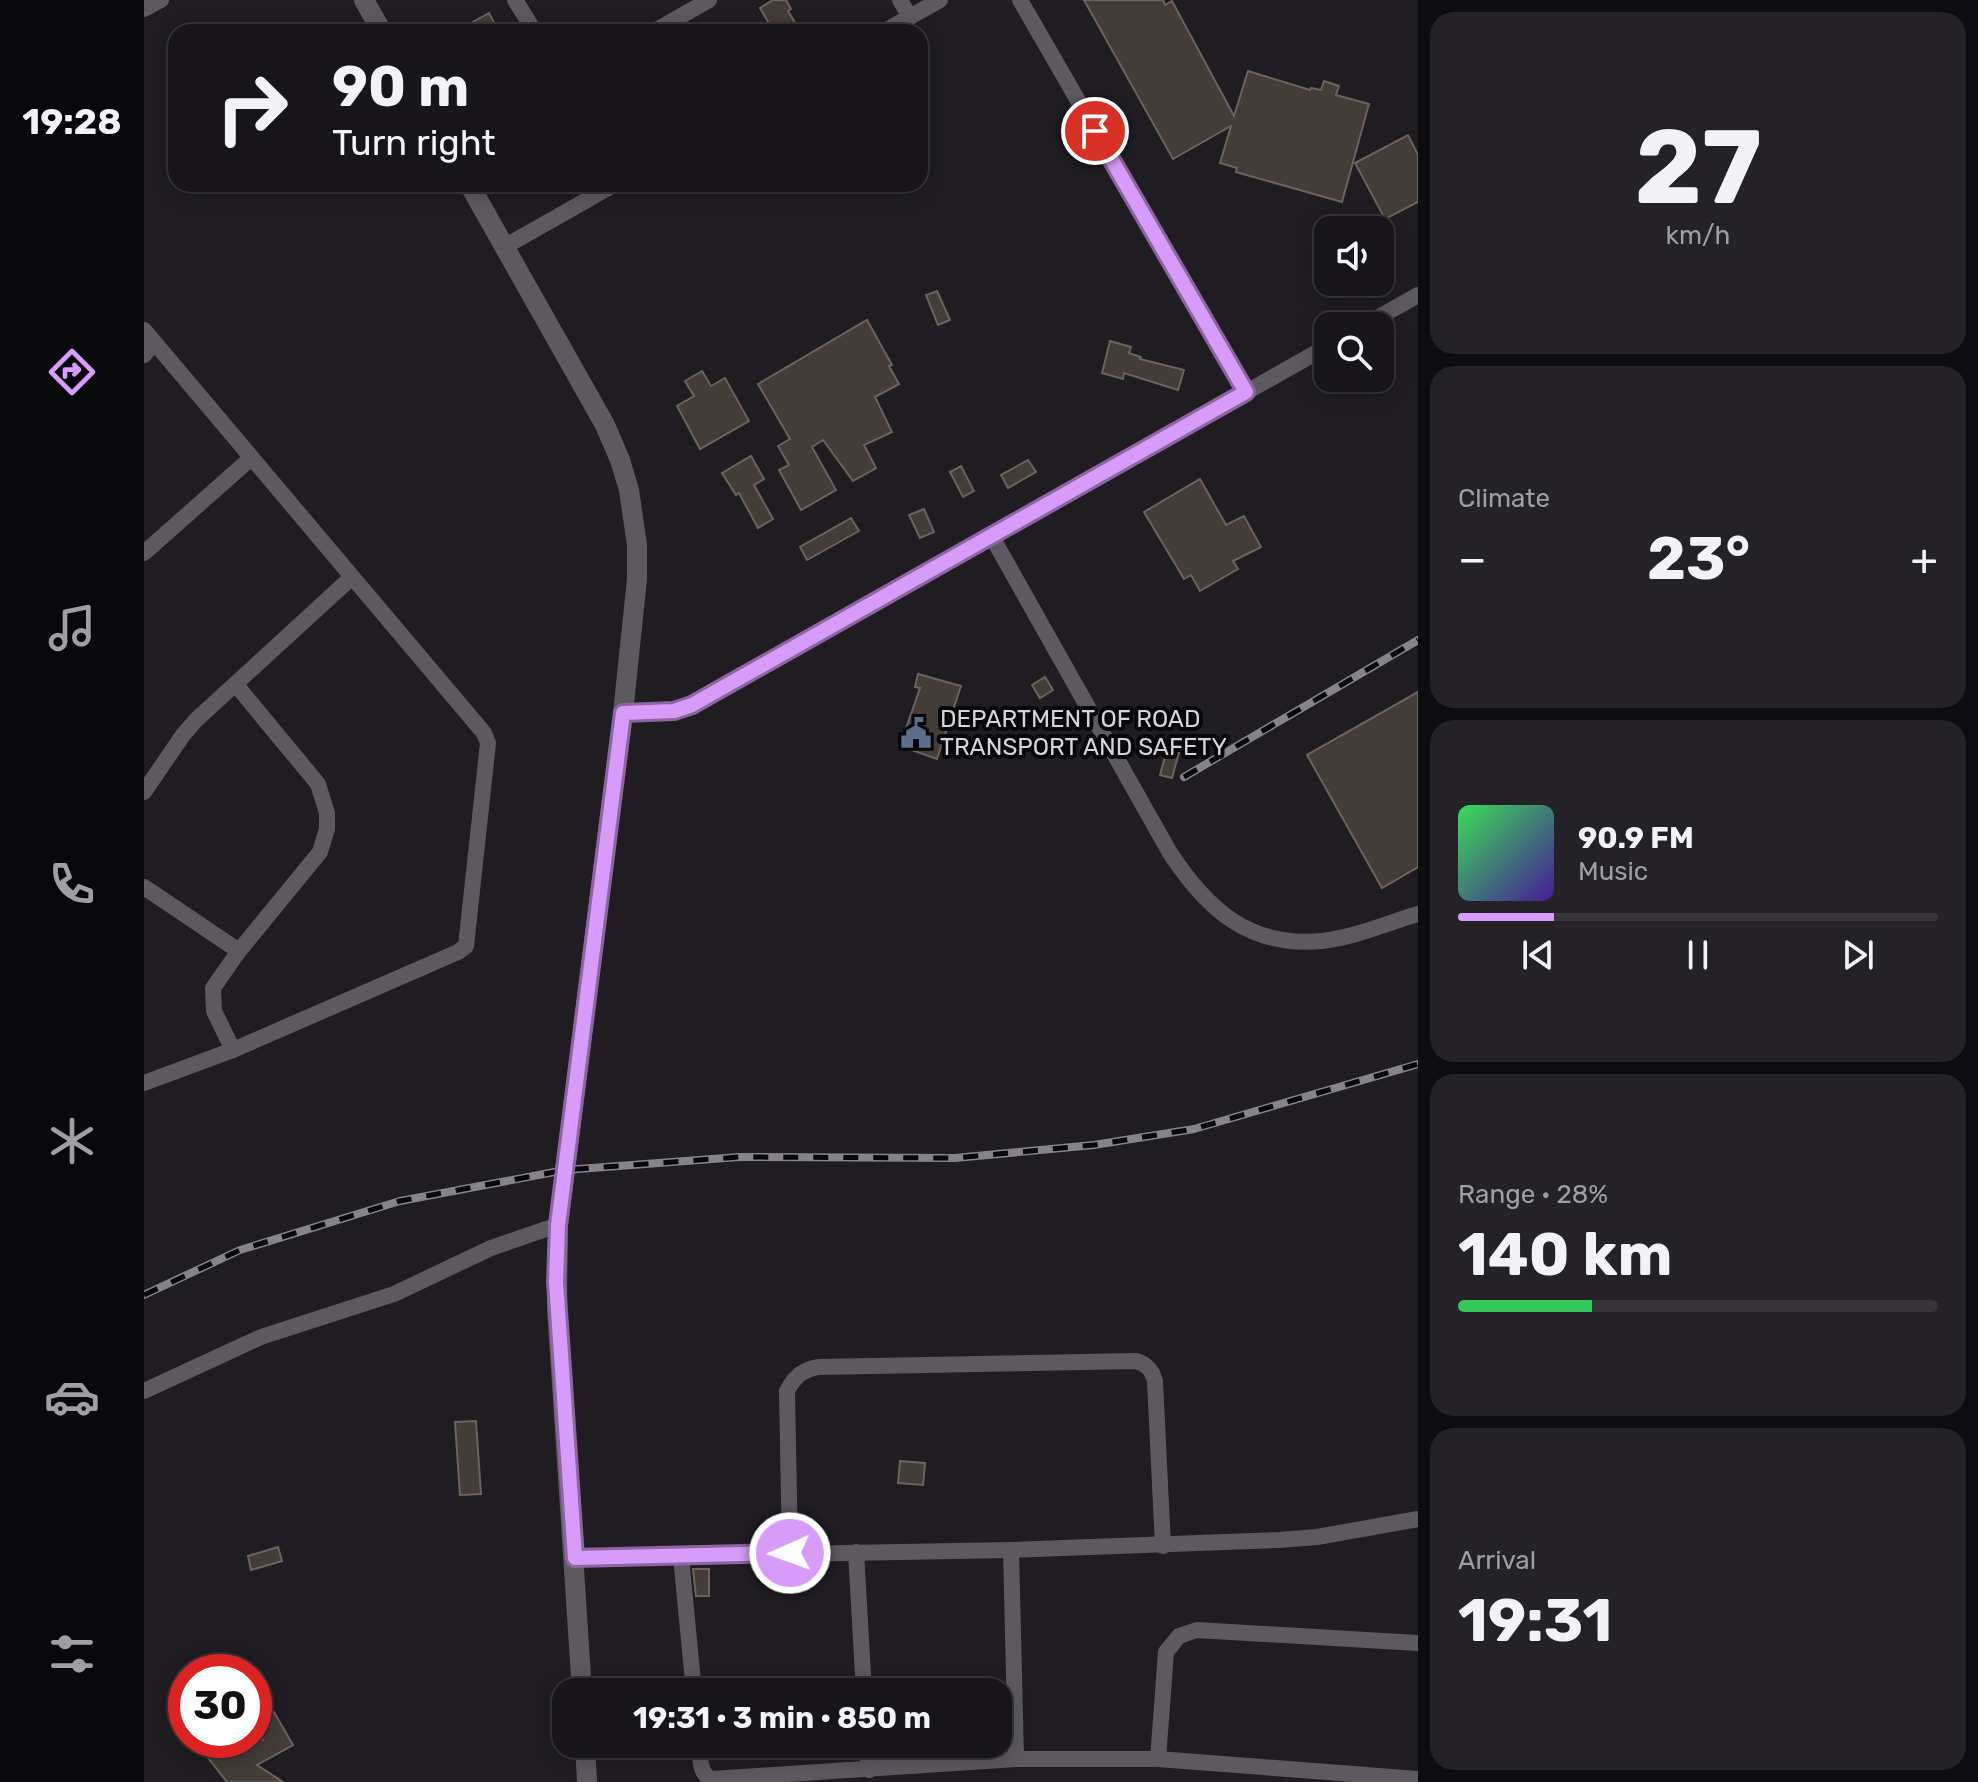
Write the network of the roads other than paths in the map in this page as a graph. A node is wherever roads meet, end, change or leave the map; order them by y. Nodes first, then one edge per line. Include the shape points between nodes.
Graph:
1 (161, 0) edge
2 (364, 0) edge
3 (515, 0) edge
4 (709, 0) edge
5 (900, 0) edge
6 (940, 0) edge
7 (1020, 0) edge
8 (144, 9) edge
9 (910, 17) junction
10 (378, 24) edge
11 (530, 24) edge
12 (667, 24) edge
13 (897, 24) edge
14 (473, 192) edge
15 (601, 192) edge
16 (504, 247) junction
17 (1418, 295) edge
18 (1388, 312) edge
19 (147, 342) edge
20 (1314, 354) edge
21 (1246, 392) junction
22 (250, 459) junction
23 (992, 537) junction
24 (144, 553) edge
25 (352, 577) junction
26 (237, 686) junction
27 (623, 713) junction
28 (144, 792) edge
29 (144, 887) edge
30 (1418, 914) edge
31 (239, 951) junction
32 (233, 1050) junction
33 (144, 1083) edge
34 (558, 1225) junction
35 (144, 1391) edge
36 (1418, 1519) edge
37 (1163, 1546) junction
38 (1011, 1550) junction
39 (856, 1552) junction
40 (790, 1553) junction
41 (681, 1557) junction
42 (575, 1558) junction
43 (1418, 1643) edge
44 (581, 1678) edge
45 (693, 1678) edge
46 (863, 1678) edge
47 (586, 1758) edge
48 (701, 1758) edge
49 (868, 1758) edge
50 (1016, 1759) junction
51 (1158, 1759) junction
52 (869, 1770) junction
53 (1418, 1779) edge
54 (587, 1782) edge

1 - 8 street
2 - 10 street
3 - 11 street
4 - 12 street
5 - 9 street
6 - 9 street
7 - 21 street
9 - 13 street
14 - 16 street
15 - 16 street
16 - 27 street via 605,425 629,490 638,563
17 - 18 street
19 - 22 street
20 - 21 street
21 - 23 street
22 - 24 street
22 - 25 street
23 - 27 street via 692,705
23 - 30 street via 1170,853 1212,907 1263,935 1302,941 1325,941
25 - 26 street
25 - 32 street via 487,739 468,942 458,952
26 - 28 street via 183,735
26 - 31 street via 318,784 327,813 320,852
27 - 34 street
29 - 31 street
31 - 32 street via 211,996
32 - 33 street
34 - 35 street via 491,1248 394,1294 261,1337
34 - 42 street via 556,1295
36 - 37 street via 1317,1537
37 - 38 street
37 - 40 street via 1155,1381 1142,1363 1120,1361 819,1367 797,1376 787,1391
38 - 39 street
38 - 50 street
39 - 40 street
39 - 46 street
40 - 41 street
41 - 42 street
41 - 45 street
42 - 44 street
43 - 51 street via 1197,1630 1183,1634 1166,1652
47 - 54 street
48 - 52 street via 702,1769 712,1779
49 - 52 street
50 - 51 street
50 - 52 street
51 - 53 street

